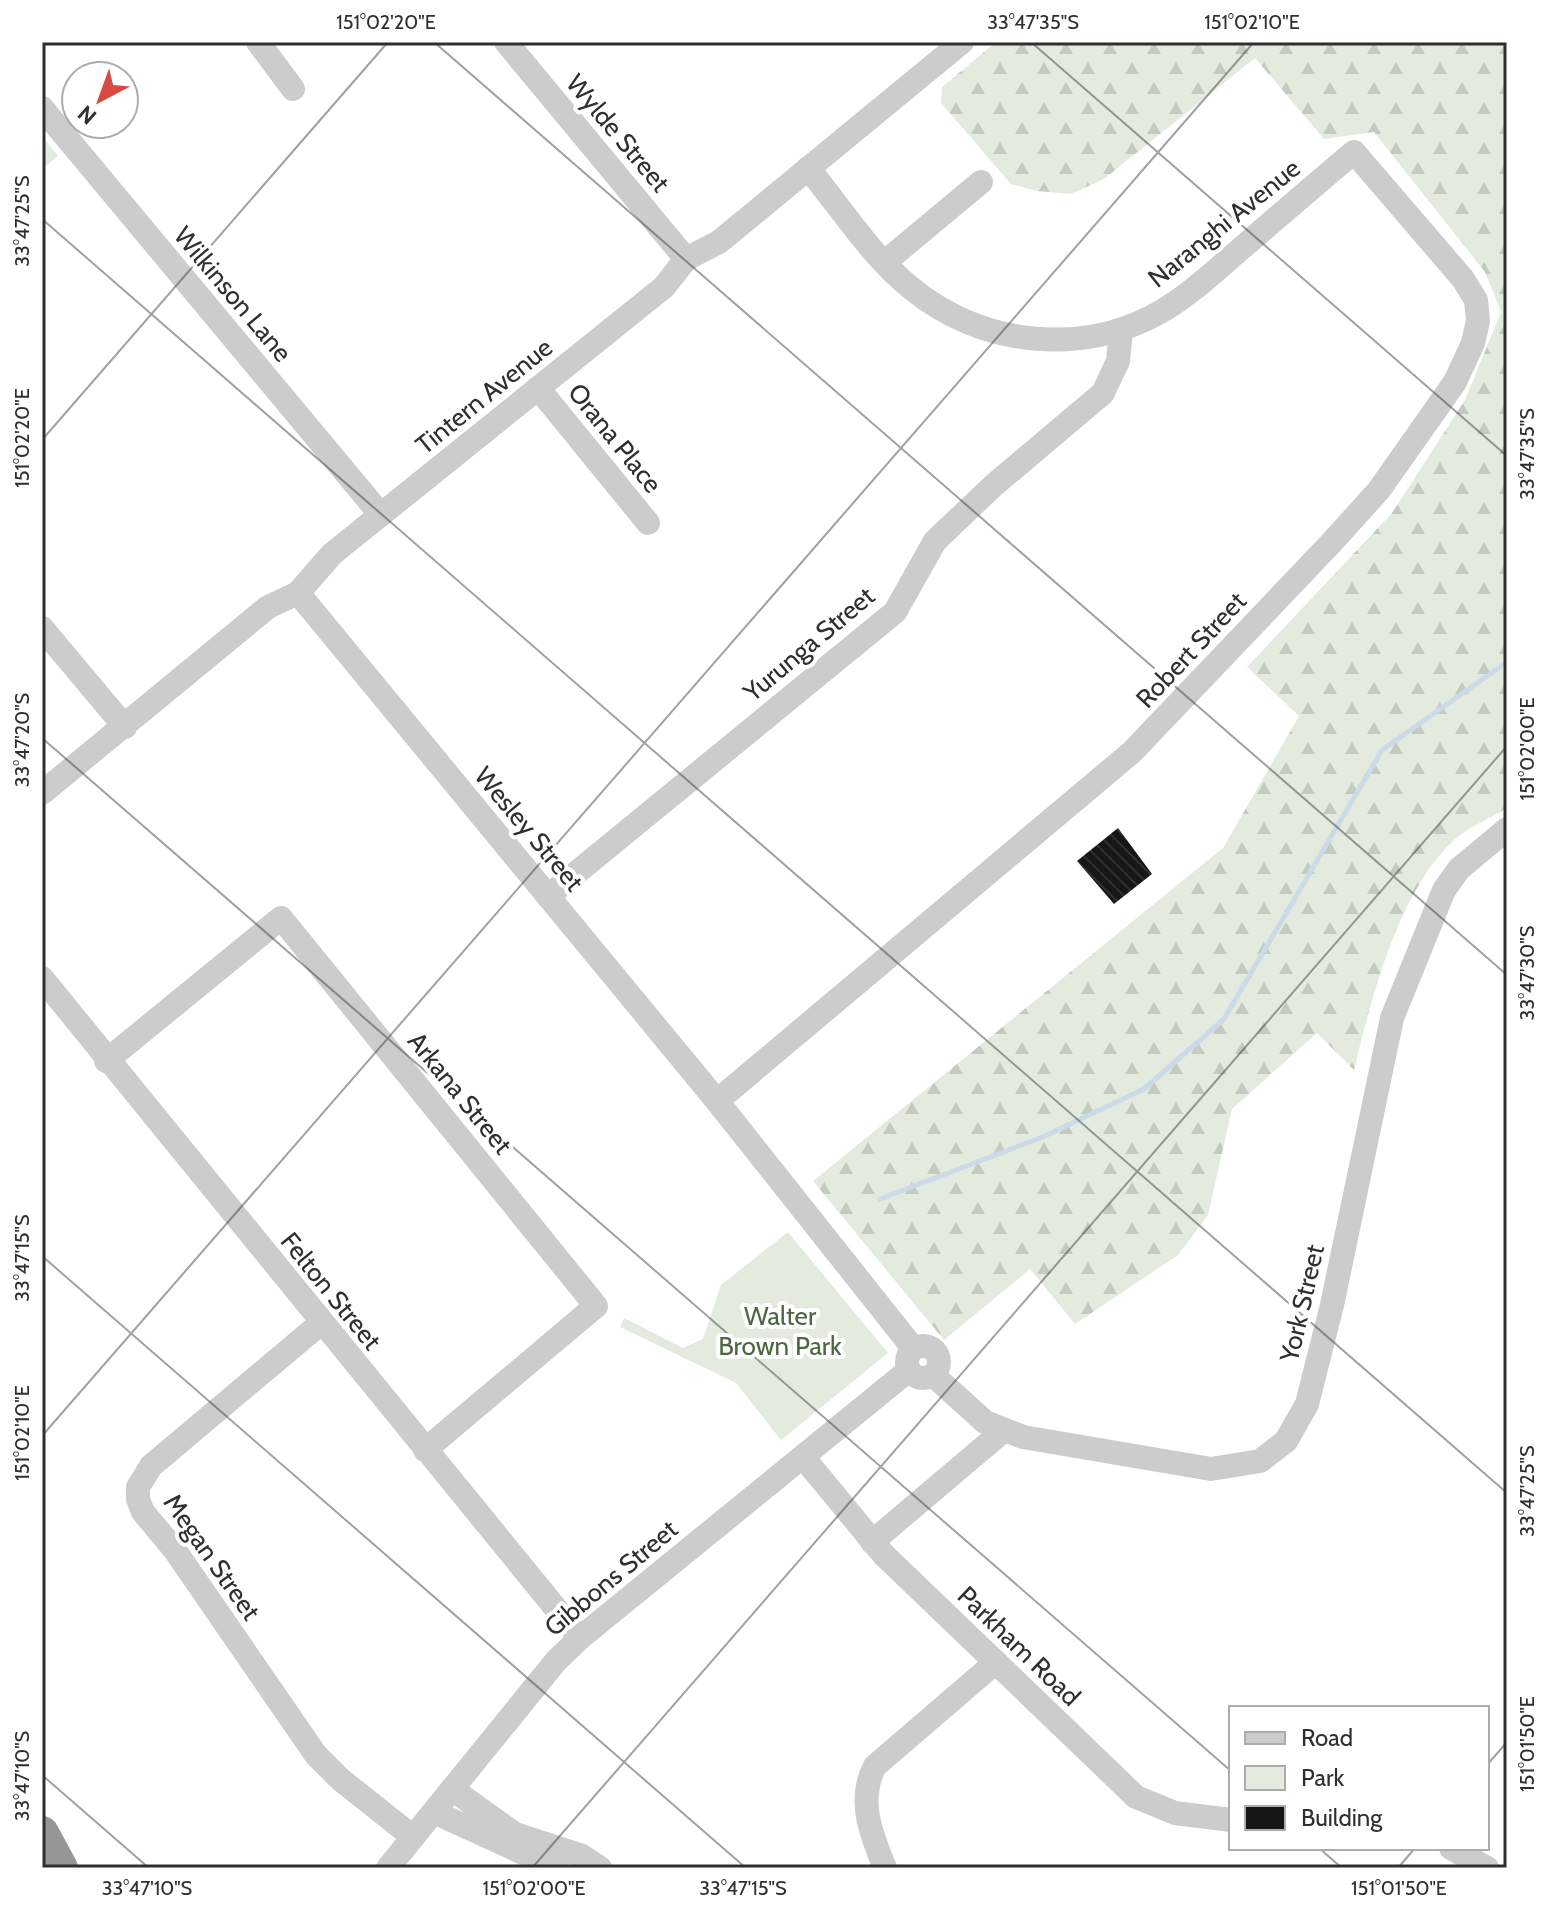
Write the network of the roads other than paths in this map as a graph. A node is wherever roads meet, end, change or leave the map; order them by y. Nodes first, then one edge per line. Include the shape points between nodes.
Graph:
1 (258, 42) edge
2 (506, 42) edge
3 (962, 42) edge
4 (293, 89) dead end
5 (42, 108) edge
6 (1354, 152) joint
7 (808, 168) junction
8 (981, 182) dead end
9 (686, 259) junction
10 (885, 262) junction
11 (1121, 330) junction
12 (538, 388) junction
13 (381, 515) junction
14 (648, 523) dead end
15 (298, 593) junction
16 (42, 628) edge
17 (125, 727) junction
18 (42, 793) edge
19 (1507, 829) edge
20 (548, 896) junction
21 (42, 978) edge
22 (106, 1061) junction
23 (717, 1101) junction
24 (321, 1323) junction
25 (918, 1365) junction
26 (1003, 1431) junction
27 (425, 1450) junction
28 (803, 1457) junction
29 (872, 1542) junction
30 (580, 1638) junction
31 (996, 1662) junction
32 (452, 1789) junction
33 (434, 1812) junction
34 (1229, 1820) edge
35 (42, 1833) edge
36 (413, 1837) junction
37 (1455, 1850) edge
38 (61, 1868) edge
39 (388, 1868) edge
40 (556, 1868) edge
41 (600, 1868) edge
42 (885, 1868) edge
43 (1487, 1868) edge

1 - 4 street
2 - 9 street, Wylde Street
3 - 7 street, Tintern Avenue
5 - 13 street, Wilkinson Lane
6 - 11 street, Naranghi Avenue via 1195,288 1161,312
6 - 23 street, Robert Street via 1476,300 1473,343 1418,438 1342,531 1132,752
7 - 9 street, Tintern Avenue via 719,242
7 - 10 street, Naranghi Avenue
8 - 10 street
9 - 12 street, Tintern Avenue via 664,287
10 - 11 street, Naranghi Avenue via 911,289 984,330 1029,339 1078,339
11 - 20 street, Yurunga Street via 1118,361 1103,393 935,541 895,612
12 - 13 street, Tintern Avenue
12 - 14 street, Orana Place
13 - 15 street, Tintern Avenue via 322,563
15 - 17 street, Tintern Avenue via 268,607
15 - 20 street, Wesley Street
16 - 17 street
17 - 18 street, Tintern Avenue
19 - 26 street, York Street via 1459,869 1444,890 1392,1018 1332,1305 1307,1404 1286,1441 1260,1461 1211,1469
20 - 23 street, Wesley Street
21 - 22 street, Felton Street
22 - 24 street, Felton Street
22 - 27 street, Arkana Street via 281,918 596,1306
23 - 25 street, York Street
24 - 27 street, Felton Street
24 - 36 street, Megan Street via 151,1466 138,1487 138,1499 316,1755
25 - 26 street, York Street via 967,1409
25 - 28 street, Gibbons Street
26 - 29 street
27 - 30 street, Felton Street
28 - 29 street, Parkham Road
28 - 30 street, Gibbons Street
29 - 31 street, Parkham Road
30 - 32 street, Gibbons Street
31 - 34 street, Parkham Road via 1136,1797 1175,1813
31 - 42 street via 875,1766 864,1801
32 - 33 street, Gibbons Street
32 - 41 street via 515,1834 582,1856
33 - 36 street, Gibbons Street
33 - 40 street
35 - 38 highway
36 - 39 street, Gibbons Street
37 - 43 street

